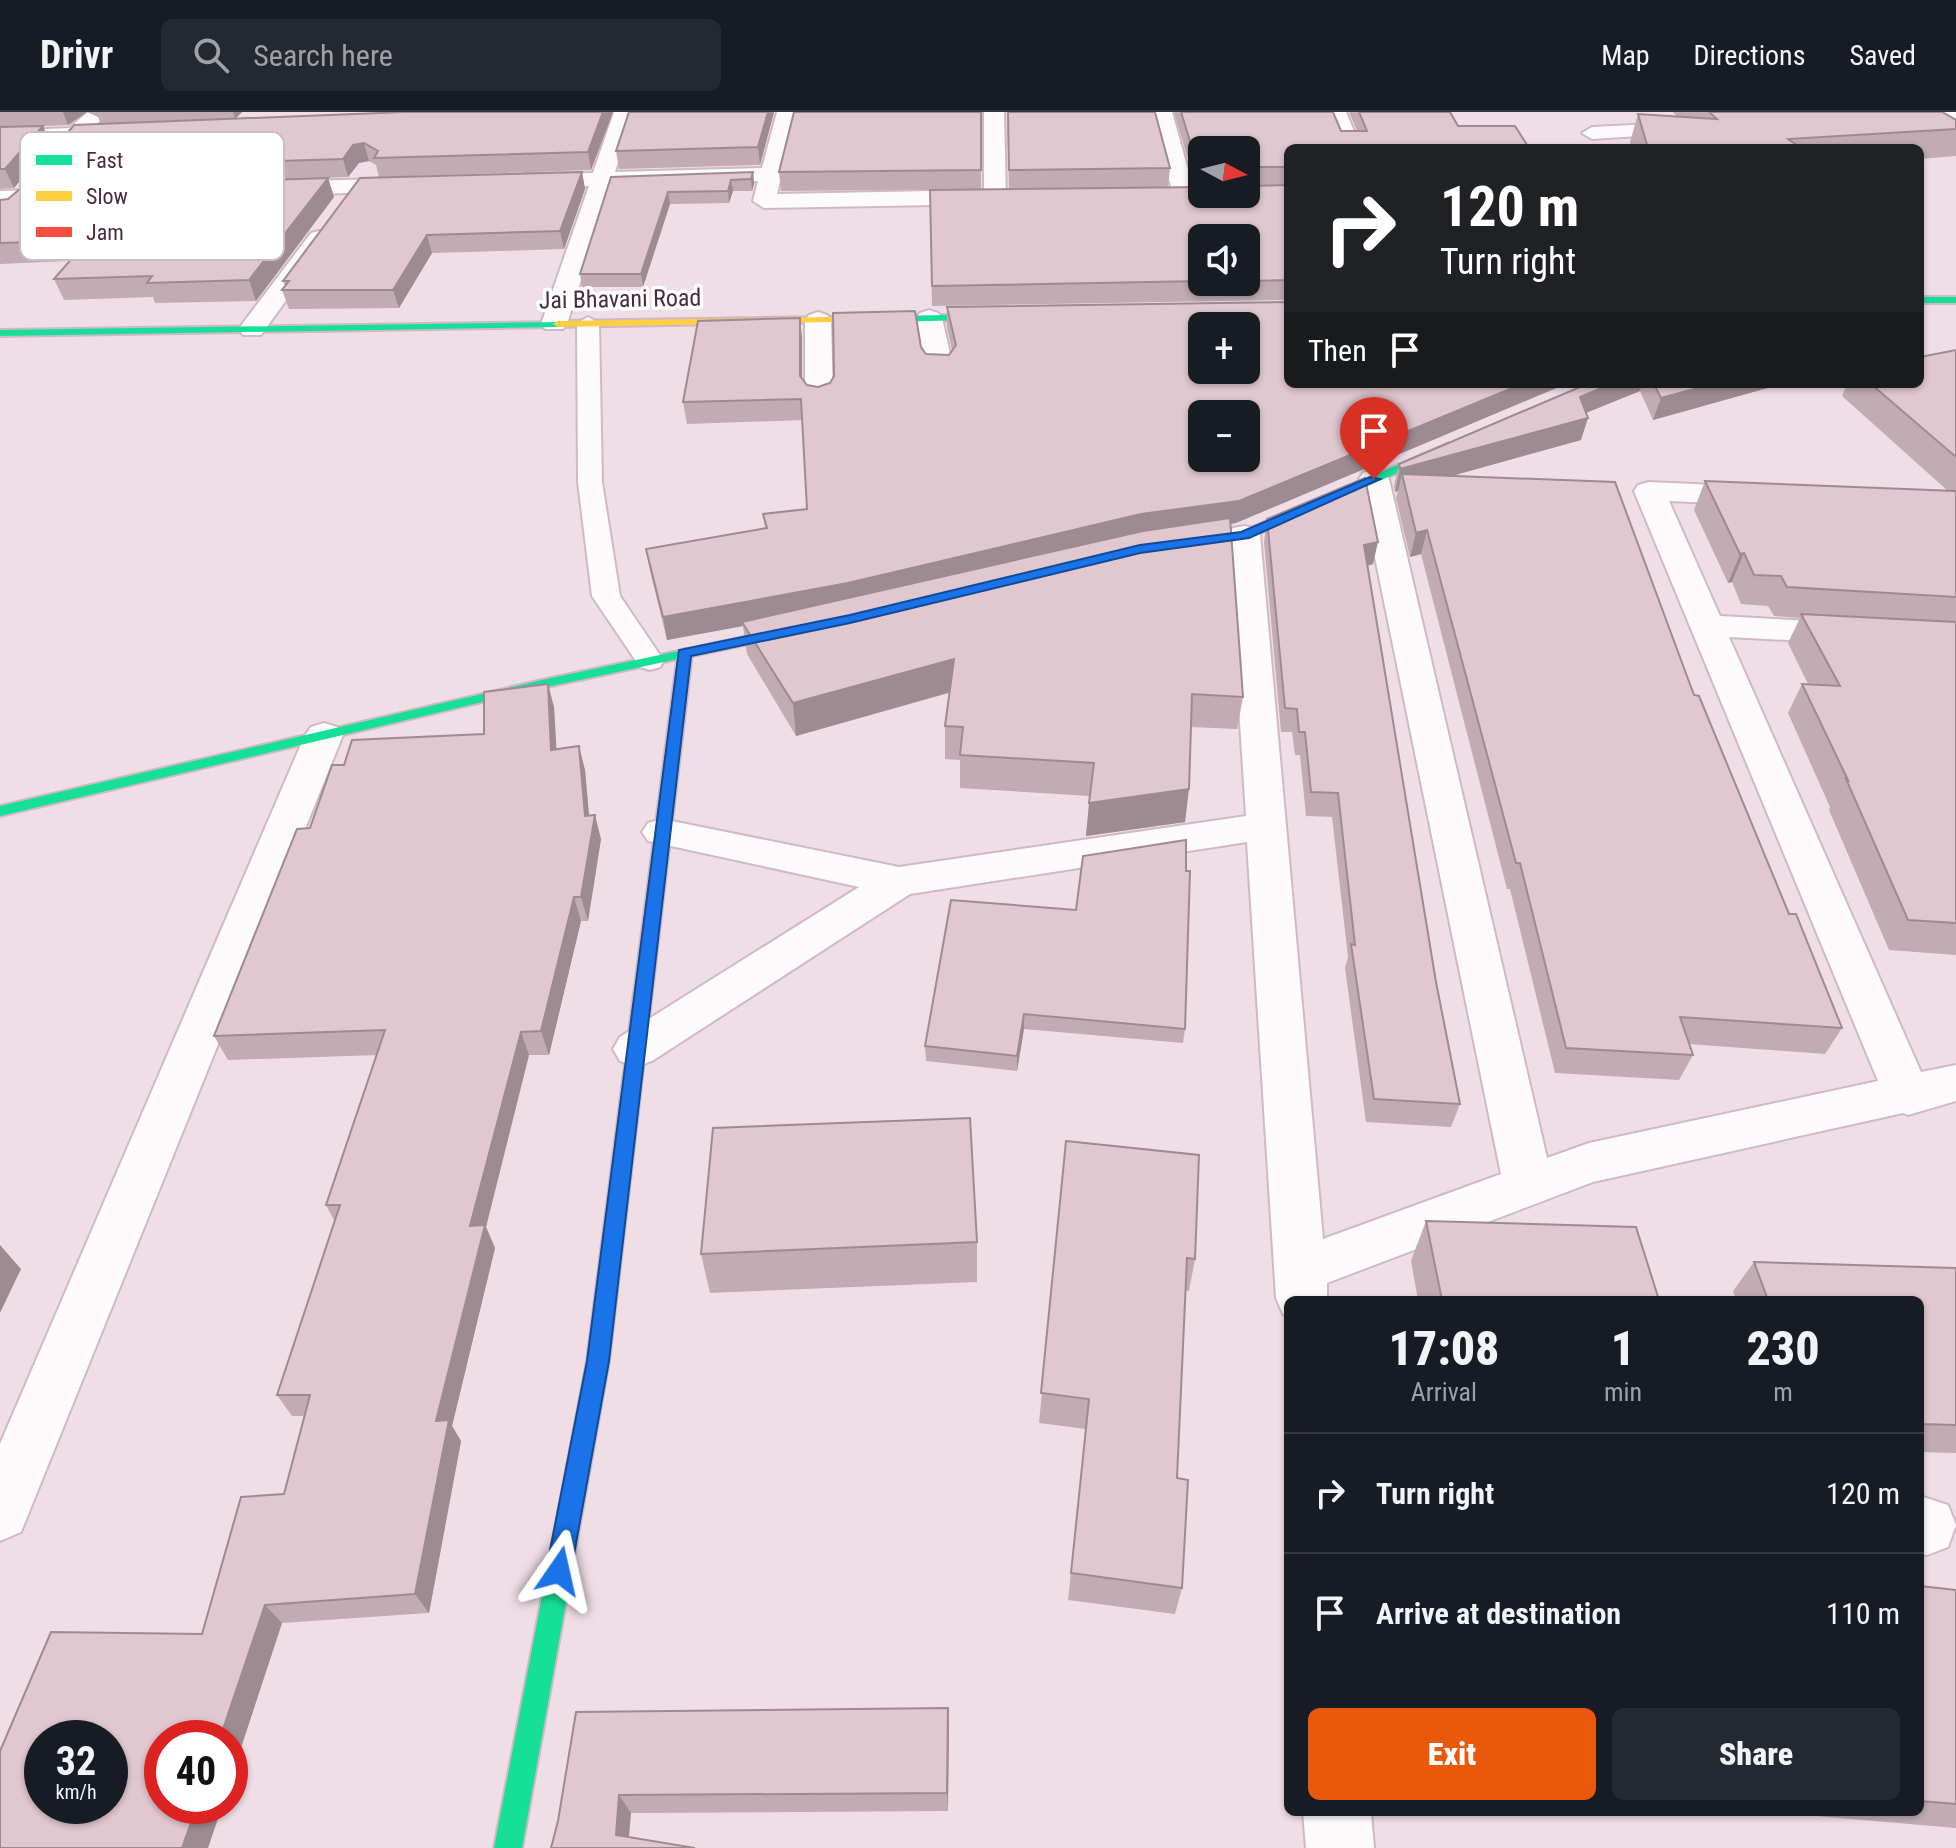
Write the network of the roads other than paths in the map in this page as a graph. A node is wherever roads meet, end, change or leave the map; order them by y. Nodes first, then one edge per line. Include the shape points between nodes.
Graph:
1 (100, 112) edge
2 (624, 112) edge
3 (787, 112) edge
4 (994, 112) edge
5 (1162, 112) edge
6 (1336, 112) edge
7 (1956, 113) edge
8 (1862, 118) edge
9 (1710, 127) edge
10 (76, 132) edge
11 (1592, 133) edge
12 (20, 136) edge
13 (0, 137) edge
14 (1349, 144) edge
15 (373, 165) edge
16 (770, 174) junction
17 (601, 179) junction
18 (510, 182) edge
19 (433, 184) edge
20 (357, 187) junction
21 (284, 189) edge
22 (1184, 195) edge
23 (10, 198) edge
24 (0, 222) edge
25 (1924, 300) edge
26 (1956, 300) edge
27 (1022, 317) edge
28 (929, 318) junction
29 (818, 320) junction
30 (588, 323) junction
31 (554, 324) junction
32 (252, 329) junction
33 (0, 333) edge
34 (939, 367) edge
35 (819, 397) edge
36 (1472, 438) edge
37 (1374, 479) junction
38 (1802, 497) edge
39 (1244, 535) junction
40 (1154, 547) edge
41 (820, 625) edge
42 (1707, 626) junction
43 (1956, 639) edge
44 (685, 653) junction
45 (650, 661) junction
46 (324, 735) junction
47 (0, 811) edge
48 (1266, 826) junction
49 (662, 832) junction
50 (899, 881) junction
51 (636, 1049) junction
52 (1956, 1083) edge
53 (1908, 1096) junction
54 (1528, 1185) junction
55 (1301, 1285) edge
56 (0, 1512) edge
57 (1337, 1816) edge
58 (508, 1848) edge
59 (1340, 1848) edge

1 - 10 street
2 - 17 street
3 - 16 street
4 - 16 street via 1003,197 764,201
5 - 22 street
6 - 14 street
7 - 8 street
9 - 11 street
12 - 13 street
15 - 20 street
16 - 17 street
17 - 18 street
17 - 31 street
19 - 20 street
20 - 21 street
20 - 32 street
23 - 24 street
25 - 26 street
27 - 28 street, Jai Bhavani Road
28 - 29 street, Jai Bhavani Road
28 - 34 street
29 - 30 street, Jai Bhavani Road
29 - 35 street
30 - 31 street, Jai Bhavani Road
30 - 45 lane via 590,482 606,596
31 - 32 street, Jai Bhavani Road
32 - 33 street, Jai Bhavani Road
36 - 37 street
37 - 39 street
37 - 54 street
38 - 42 street via 1649,491
39 - 40 street
39 - 48 street
41 - 44 street
42 - 43 street
42 - 53 street
44 - 45 street
44 - 49 street
45 - 46 street
46 - 47 street
46 - 56 street
48 - 50 street
48 - 55 street
49 - 50 street
49 - 51 street
50 - 51 street
51 - 58 street via 598,1361
52 - 53 street
53 - 54 street via 1589,1163
54 - 55 street
57 - 59 street

